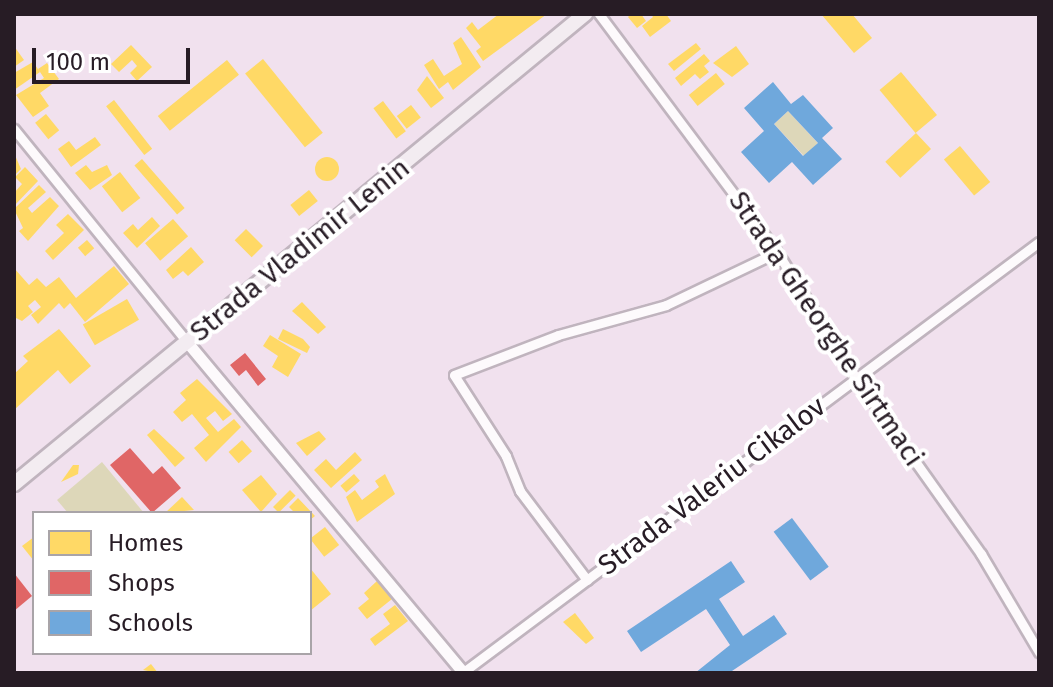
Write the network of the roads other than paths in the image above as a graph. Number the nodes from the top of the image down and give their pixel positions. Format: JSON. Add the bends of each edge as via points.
{"nodes":[{"id":1,"x":585,"y":14,"type":"edge"},
{"id":2,"x":599,"y":14,"type":"edge"},
{"id":3,"x":14,"y":129,"type":"edge"},
{"id":4,"x":1039,"y":242,"type":"edge"},
{"id":5,"x":777,"y":252,"type":"junction"},
{"id":6,"x":187,"y":342,"type":"junction"},
{"id":7,"x":856,"y":378,"type":"junction"},
{"id":8,"x":14,"y":484,"type":"edge"},
{"id":9,"x":587,"y":580,"type":"junction"},
{"id":10,"x":1039,"y":652,"type":"edge"},
{"id":11,"x":463,"y":673,"type":"edge"}],
"edges":[{"from":1,"to":6,"type":"main road","name":"Strada Vladimir Lenin"},
{"from":2,"to":5,"type":"street","name":"Strada Gheorghe Sîrtmaci"},
{"from":3,"to":6,"type":"street"},
{"from":4,"to":7,"type":"street","name":"Strada Valeriu Cikalov"},
{"from":5,"to":7,"type":"street","name":"Strada Gheorghe Sîrtmaci"},
{"from":5,"to":9,"type":"street","via":[[666,305],[558,335],[454,375],[506,456],[520,491]]},
{"from":6,"to":8,"type":"main road","name":"Strada Vladimir Lenin"},
{"from":6,"to":11,"type":"street"},
{"from":7,"to":9,"type":"street","name":"Strada Valeriu Cikalov"},
{"from":7,"to":10,"type":"street","name":"Strada Gheorghe Sîrtmaci","via":[[981,554]]},
{"from":9,"to":11,"type":"street","name":"Strada Valeriu Cikalov"}]}
